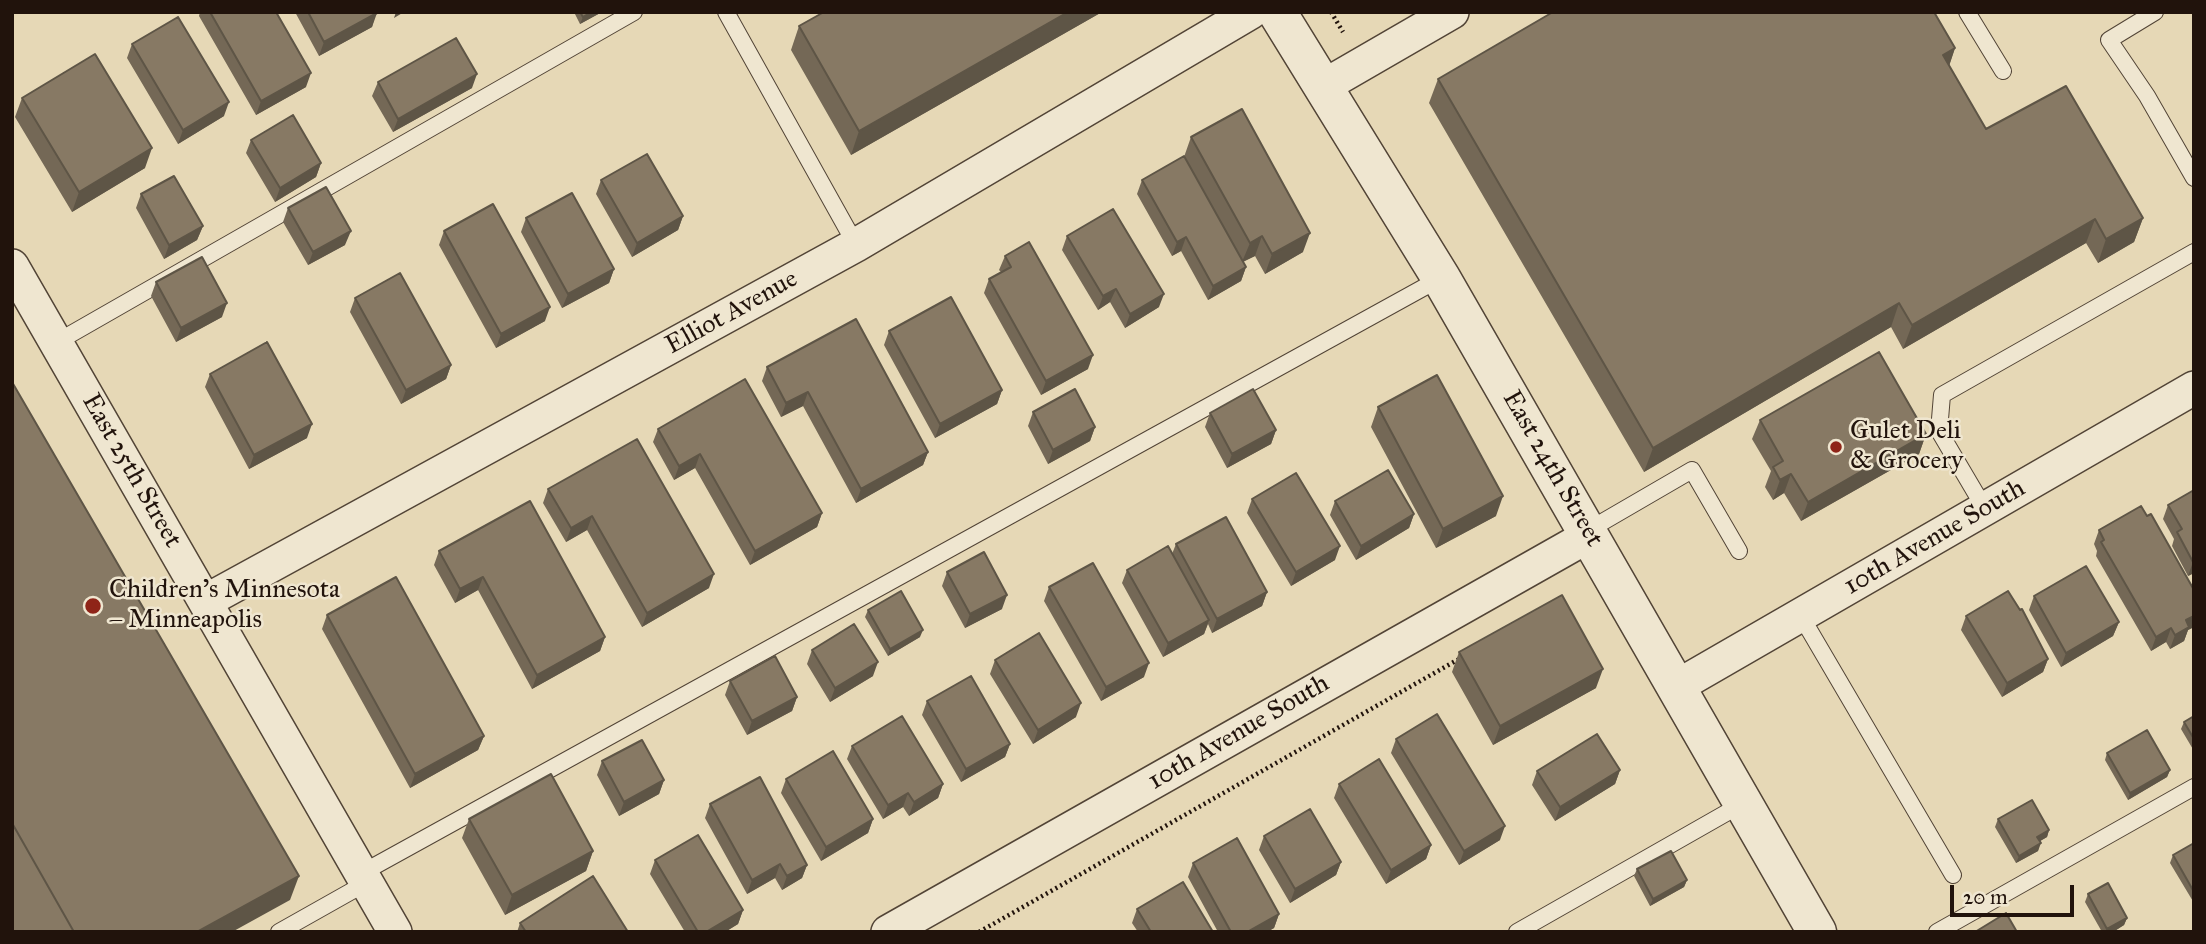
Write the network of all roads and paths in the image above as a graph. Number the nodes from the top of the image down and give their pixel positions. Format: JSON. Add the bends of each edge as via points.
{"nodes":[{"id":1,"x":634,"y":12,"type":"edge"},
{"id":2,"x":726,"y":12,"type":"edge"},
{"id":3,"x":1251,"y":12,"type":"edge"},
{"id":4,"x":1277,"y":12,"type":"edge"},
{"id":5,"x":1452,"y":12,"type":"edge"},
{"id":6,"x":1967,"y":12,"type":"edge"},
{"id":7,"x":2155,"y":12,"type":"edge"},
{"id":8,"x":2003,"y":71,"type":"dead end"},
{"id":9,"x":1324,"y":86,"type":"junction"},
{"id":10,"x":2194,"y":178,"type":"edge"},
{"id":11,"x":856,"y":245,"type":"junction"},
{"id":12,"x":2194,"y":252,"type":"edge"},
{"id":13,"x":12,"y":266,"type":"edge"},
{"id":14,"x":1441,"y":278,"type":"junction"},
{"id":15,"x":57,"y":341,"type":"junction"},
{"id":16,"x":2194,"y":388,"type":"edge"},
{"id":17,"x":1985,"y":509,"type":"junction"},
{"id":18,"x":1588,"y":533,"type":"junction"},
{"id":19,"x":1739,"y":551,"type":"dead end"},
{"id":20,"x":206,"y":601,"type":"junction"},
{"id":21,"x":1801,"y":616,"type":"junction"},
{"id":22,"x":1472,"y":652,"type":"edge"},
{"id":23,"x":1676,"y":687,"type":"junction"},
{"id":24,"x":2194,"y":787,"type":"edge"},
{"id":25,"x":1742,"y":804,"type":"junction"},
{"id":26,"x":1953,"y":876,"type":"dead end"},
{"id":27,"x":363,"y":878,"type":"junction"},
{"id":28,"x":279,"y":932,"type":"edge"},
{"id":29,"x":395,"y":932,"type":"edge"},
{"id":30,"x":888,"y":932,"type":"edge"},
{"id":31,"x":979,"y":932,"type":"edge"},
{"id":32,"x":1517,"y":932,"type":"edge"},
{"id":33,"x":1817,"y":932,"type":"edge"},
{"id":34,"x":1937,"y":932,"type":"edge"}],
"edges":[{"from":1,"to":15,"type":"lane"},
{"from":2,"to":11,"type":"lane"},
{"from":3,"to":11,"type":"street","name":"Elliot Avenue"},
{"from":4,"to":9,"type":"street","name":"East 24th Street"},
{"from":5,"to":9,"type":"street"},
{"from":6,"to":8,"type":"lane"},
{"from":7,"to":10,"type":"lane","via":[[2109,40]]},
{"from":9,"to":14,"type":"street","name":"East 24th Street"},
{"from":11,"to":20,"type":"street","name":"Elliot Avenue"},
{"from":12,"to":17,"type":"lane","via":[[1942,395],[1939,431]]},
{"from":13,"to":15,"type":"street","name":"East 25th Street"},
{"from":14,"to":18,"type":"street","name":"East 24th Street"},
{"from":14,"to":27,"type":"lane"},
{"from":15,"to":20,"type":"street","name":"East 25th Street"},
{"from":16,"to":17,"type":"street","name":"10th Avenue South"},
{"from":17,"to":21,"type":"street","name":"10th Avenue South"},
{"from":18,"to":19,"type":"lane","via":[[1692,470]]},
{"from":18,"to":23,"type":"street","name":"East 24th Street"},
{"from":18,"to":30,"type":"street","name":"10th Avenue South"},
{"from":20,"to":27,"type":"street","name":"East 25th Street"},
{"from":21,"to":23,"type":"street","name":"10th Avenue South"},
{"from":21,"to":26,"type":"lane"},
{"from":22,"to":31,"type":"path"},
{"from":23,"to":25,"type":"street","name":"East 24th Street"},
{"from":24,"to":34,"type":"lane"},
{"from":25,"to":32,"type":"lane"},
{"from":25,"to":33,"type":"street","name":"East 24th Street"},
{"from":27,"to":28,"type":"lane"},
{"from":27,"to":29,"type":"street","name":"East 25th Street"}]}
